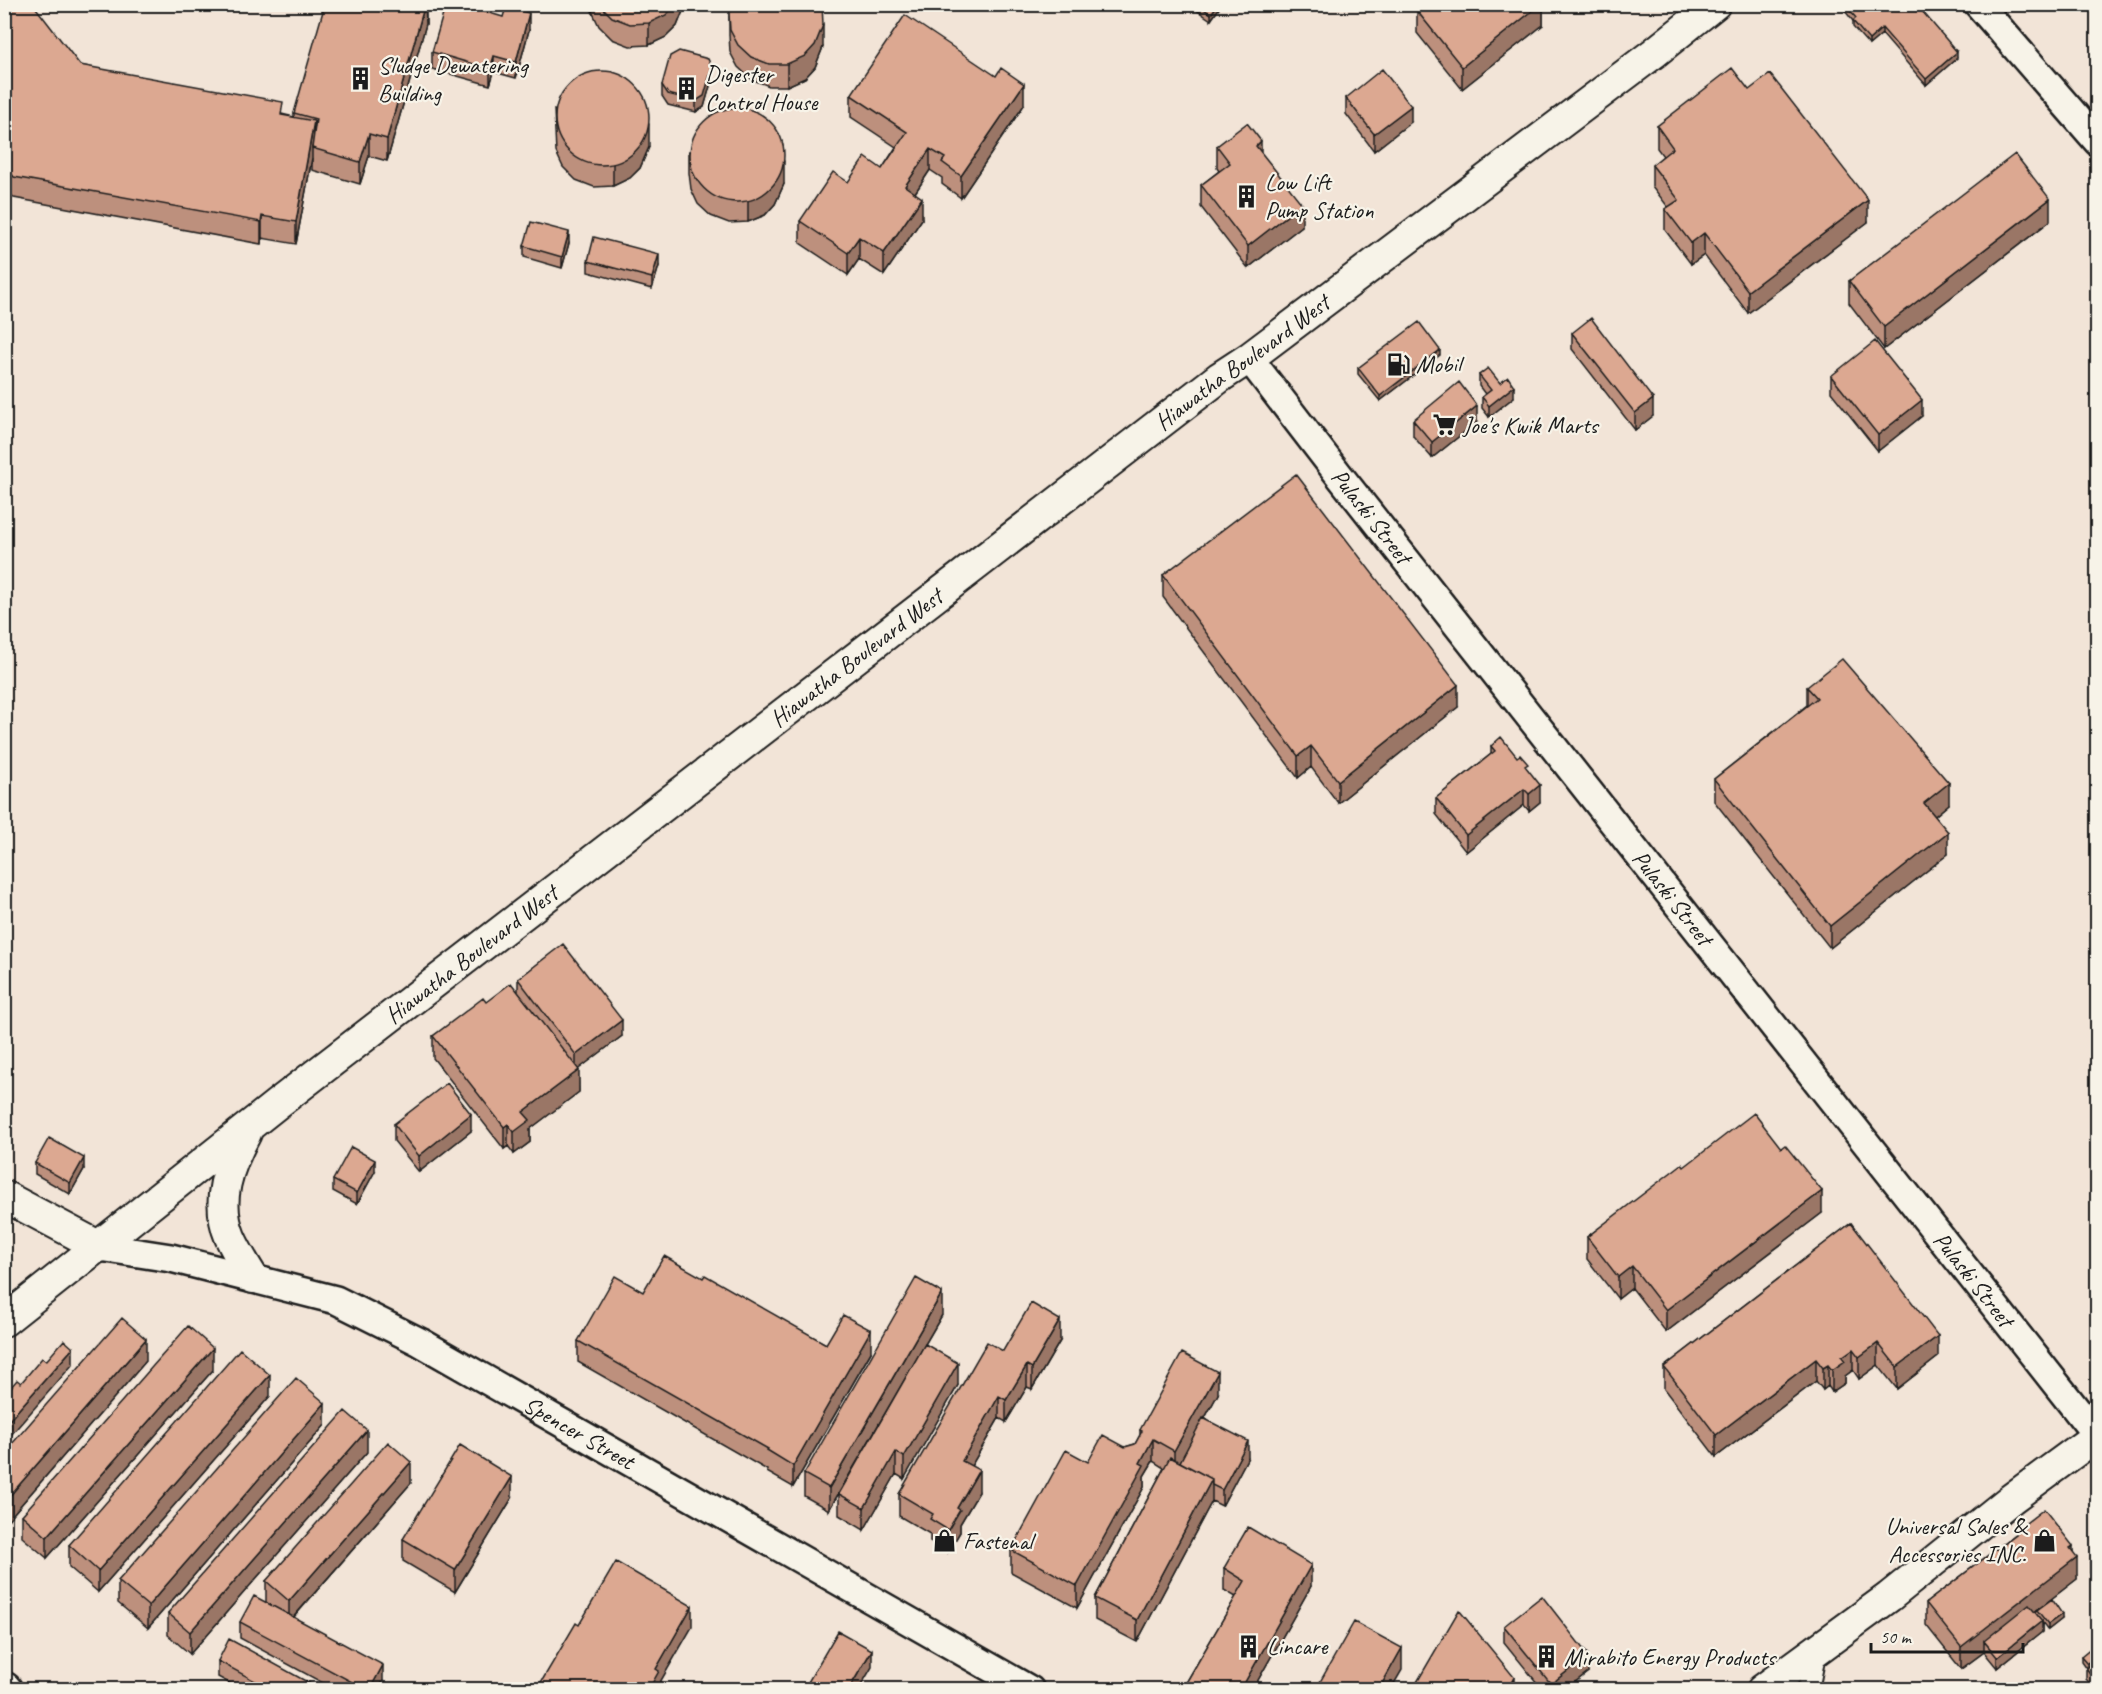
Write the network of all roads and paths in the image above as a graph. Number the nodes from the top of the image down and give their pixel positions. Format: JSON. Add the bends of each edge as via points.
{"nodes":[{"id":1,"x":1714,"y":4,"type":"edge"},
{"id":2,"x":1978,"y":4,"type":"edge"},
{"id":3,"x":2097,"y":142,"type":"edge"},
{"id":4,"x":1249,"y":358,"type":"junction"},
{"id":5,"x":250,"y":1126,"type":"junction"},
{"id":6,"x":4,"y":1196,"type":"edge"},
{"id":7,"x":100,"y":1246,"type":"junction"},
{"id":8,"x":253,"y":1278,"type":"junction"},
{"id":9,"x":4,"y":1321,"type":"edge"},
{"id":10,"x":2097,"y":1436,"type":"edge"},
{"id":11,"x":1816,"y":1650,"type":"junction"},
{"id":12,"x":1030,"y":1689,"type":"edge"},
{"id":13,"x":1762,"y":1689,"type":"edge"},
{"id":14,"x":1808,"y":1689,"type":"edge"}],
"edges":[{"from":1,"to":4,"type":"main road","name":"Hiawatha Boulevard West"},
{"from":2,"to":3,"type":"street"},
{"from":4,"to":5,"type":"main road","name":"Hiawatha Boulevard West","via":[[1210,384]]},
{"from":4,"to":10,"type":"street","name":"Pulaski Street"},
{"from":5,"to":7,"type":"main road","name":"Hiawatha Boulevard West"},
{"from":5,"to":8,"type":"main road","via":[[234,1155],[223,1205],[230,1239]]},
{"from":6,"to":7,"type":"main road"},
{"from":7,"to":8,"type":"street","name":"Spencer Street"},
{"from":7,"to":9,"type":"main road","name":"Hiawatha Boulevard West"},
{"from":8,"to":12,"type":"street","name":"Spencer Street","via":[[336,1300],[410,1337]]},
{"from":10,"to":11,"type":"main road"},
{"from":11,"to":13,"type":"main road"},
{"from":11,"to":14,"type":"street"}]}
